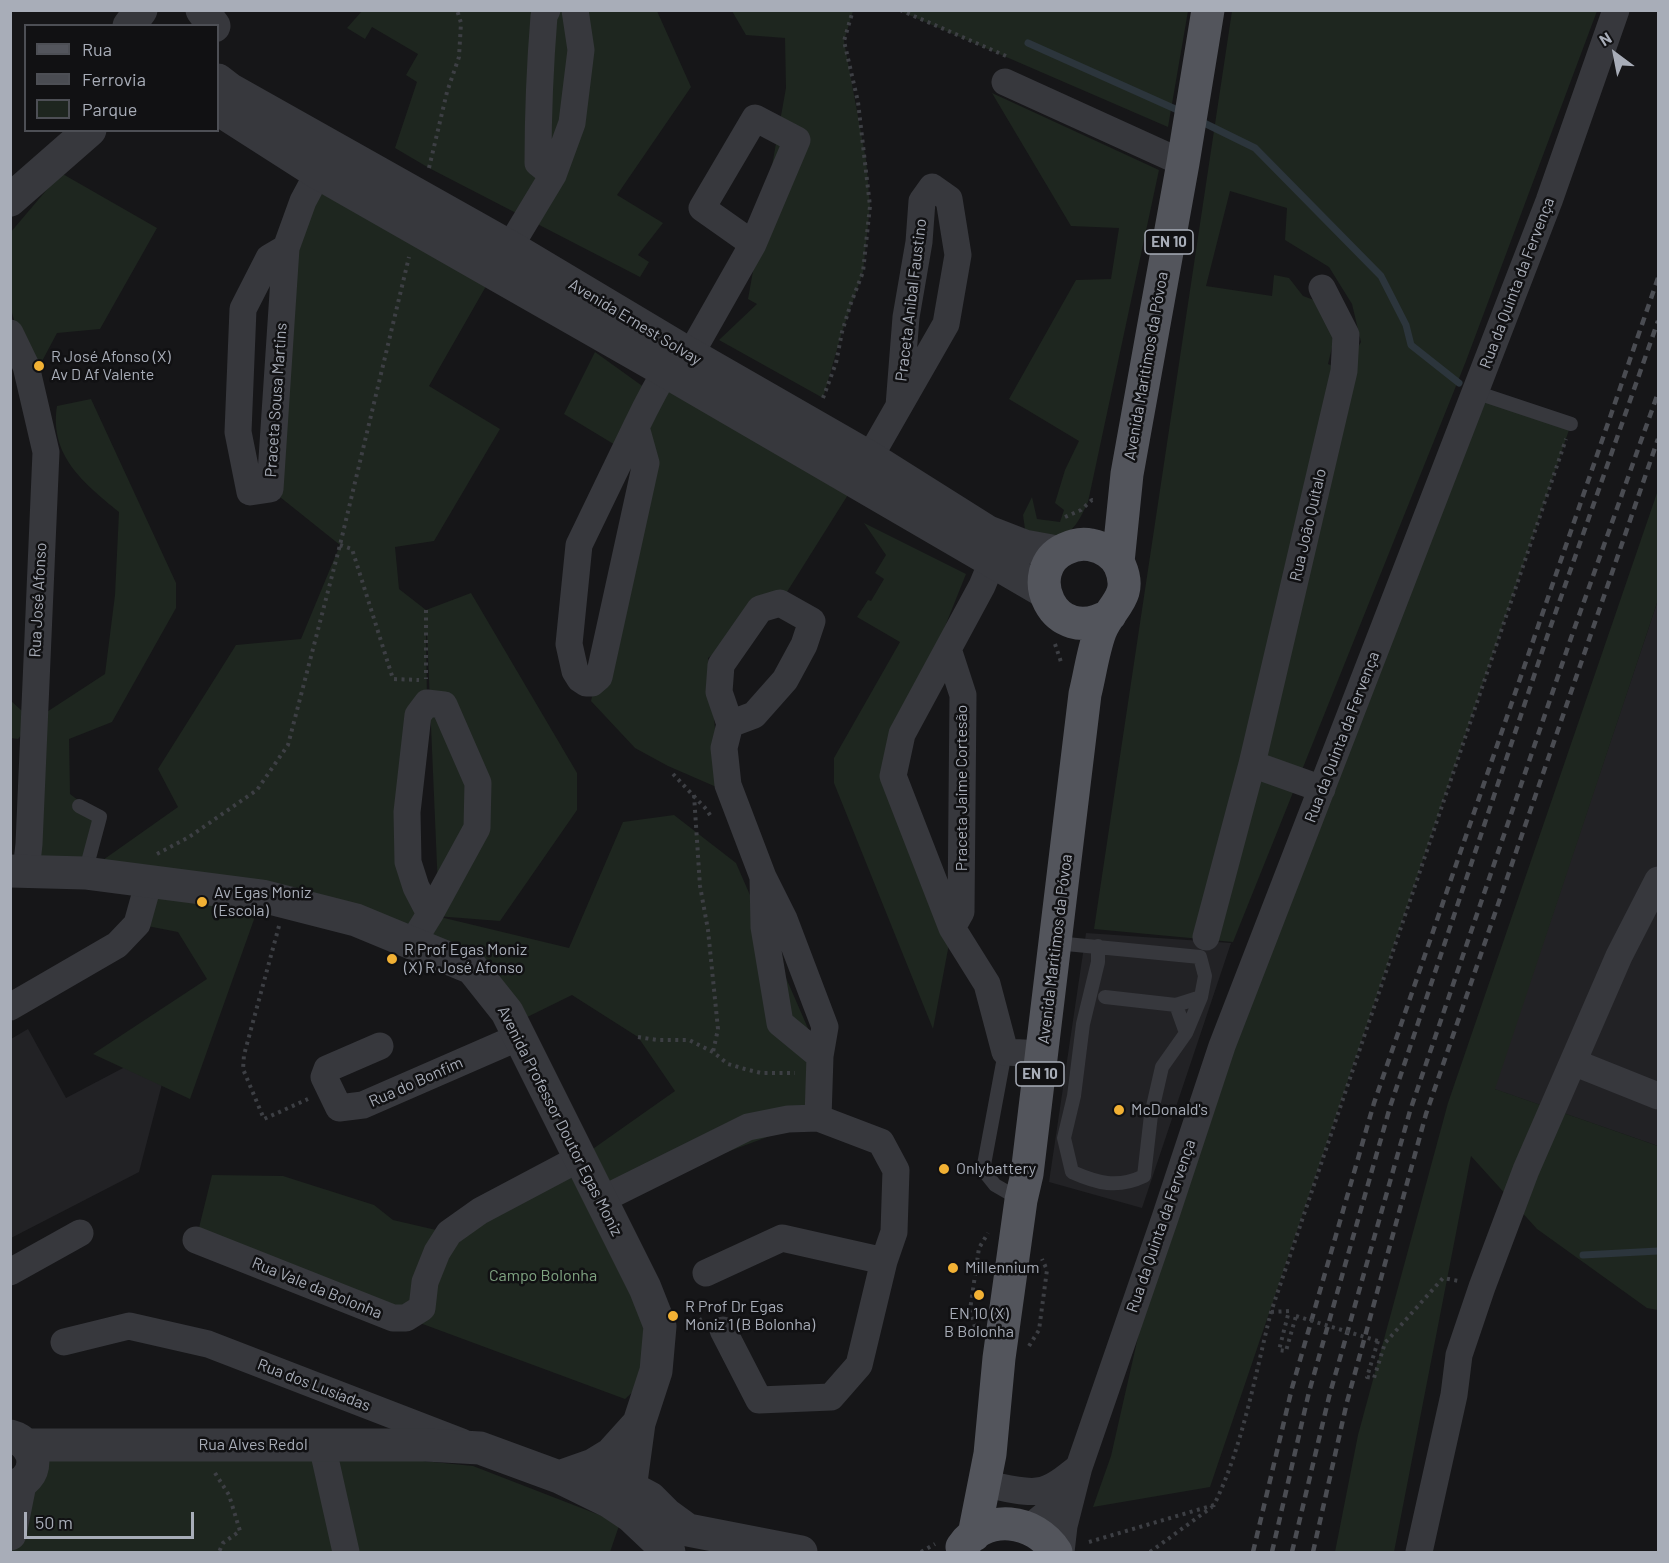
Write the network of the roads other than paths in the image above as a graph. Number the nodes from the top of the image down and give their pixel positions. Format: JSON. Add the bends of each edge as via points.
{"nodes":[{"id":1,"x":141,"y":10,"type":"edge"},
{"id":2,"x":202,"y":10,"type":"edge"},
{"id":3,"x":221,"y":10,"type":"edge"},
{"id":4,"x":547,"y":10,"type":"edge"},
{"id":5,"x":575,"y":10,"type":"edge"},
{"id":6,"x":1208,"y":10,"type":"edge"},
{"id":7,"x":1616,"y":10,"type":"edge"},
{"id":8,"x":130,"y":24,"type":"edge"},
{"id":9,"x":213,"y":24,"type":"edge"},
{"id":10,"x":214,"y":24,"type":"edge"},
{"id":11,"x":219,"y":81,"type":"edge"},
{"id":12,"x":1005,"y":82,"type":"dead end"},
{"id":13,"x":219,"y":111,"type":"edge"},
{"id":14,"x":87,"y":132,"type":"edge"},
{"id":15,"x":74,"y":141,"type":"edge"},
{"id":16,"x":1183,"y":163,"type":"junction"},
{"id":17,"x":318,"y":173,"type":"junction"},
{"id":18,"x":553,"y":175,"type":"junction"},
{"id":19,"x":10,"y":200,"type":"edge"},
{"id":20,"x":753,"y":244,"type":"dead end"},
{"id":21,"x":510,"y":247,"type":"junction"},
{"id":22,"x":285,"y":248,"type":"junction"},
{"id":23,"x":493,"y":274,"type":"junction"},
{"id":24,"x":1322,"y":288,"type":"dead end"},
{"id":25,"x":10,"y":333,"type":"edge"},
{"id":26,"x":678,"y":358,"type":"junction"},
{"id":27,"x":1475,"y":392,"type":"junction"},
{"id":28,"x":899,"y":406,"type":"junction"},
{"id":29,"x":1571,"y":424,"type":"road end"},
{"id":30,"x":636,"y":427,"type":"junction"},
{"id":31,"x":863,"y":469,"type":"junction"},
{"id":32,"x":1127,"y":474,"type":"junction"},
{"id":33,"x":1071,"y":548,"type":"junction"},
{"id":34,"x":992,"y":562,"type":"junction"},
{"id":35,"x":1118,"y":562,"type":"junction"},
{"id":36,"x":1045,"y":592,"type":"junction"},
{"id":37,"x":1110,"y":615,"type":"junction"},
{"id":38,"x":1066,"y":620,"type":"junction"},
{"id":39,"x":948,"y":649,"type":"junction"},
{"id":40,"x":1085,"y":694,"type":"junction"},
{"id":41,"x":730,"y":724,"type":"dead end"},
{"id":42,"x":1252,"y":764,"type":"junction"},
{"id":43,"x":1322,"y":789,"type":"junction"},
{"id":44,"x":79,"y":806,"type":"dead end"},
{"id":45,"x":150,"y":869,"type":"junction"},
{"id":46,"x":18,"y":871,"type":"edge"},
{"id":47,"x":85,"y":873,"type":"junction"},
{"id":48,"x":763,"y":877,"type":"junction"},
{"id":49,"x":1659,"y":880,"type":"edge"},
{"id":50,"x":430,"y":914,"type":"junction"},
{"id":51,"x":952,"y":928,"type":"junction"},
{"id":52,"x":1206,"y":937,"type":"dead end"},
{"id":53,"x":412,"y":943,"type":"junction"},
{"id":54,"x":1056,"y":943,"type":"junction"},
{"id":55,"x":1098,"y":946,"type":"junction"},
{"id":56,"x":1105,"y":997,"type":"dead end"},
{"id":57,"x":1201,"y":997,"type":"junction"},
{"id":58,"x":1176,"y":1005,"type":"junction"},
{"id":59,"x":10,"y":1007,"type":"edge"},
{"id":60,"x":1186,"y":1033,"type":"junction"},
{"id":61,"x":519,"y":1037,"type":"junction"},
{"id":62,"x":380,"y":1046,"type":"dead end"},
{"id":63,"x":1005,"y":1053,"type":"junction"},
{"id":64,"x":1042,"y":1054,"type":"junction"},
{"id":65,"x":820,"y":1056,"type":"junction"},
{"id":66,"x":1573,"y":1062,"type":"junction"},
{"id":67,"x":1659,"y":1096,"type":"edge"},
{"id":68,"x":818,"y":1118,"type":"junction"},
{"id":69,"x":580,"y":1158,"type":"junction"},
{"id":70,"x":602,"y":1200,"type":"junction"},
{"id":71,"x":1021,"y":1200,"type":"junction"},
{"id":72,"x":80,"y":1233,"type":"dead end"},
{"id":73,"x":196,"y":1240,"type":"dead end"},
{"id":74,"x":884,"y":1261,"type":"junction"},
{"id":75,"x":10,"y":1272,"type":"edge"},
{"id":76,"x":706,"y":1273,"type":"dead end"},
{"id":77,"x":723,"y":1330,"type":"road end"},
{"id":78,"x":64,"y":1342,"type":"dead end"},
{"id":79,"x":19,"y":1440,"type":"edge"},
{"id":80,"x":322,"y":1445,"type":"junction"},
{"id":81,"x":480,"y":1449,"type":"junction"},
{"id":82,"x":990,"y":1454,"type":"junction"},
{"id":83,"x":1079,"y":1467,"type":"junction"},
{"id":84,"x":558,"y":1477,"type":"junction"},
{"id":85,"x":15,"y":1486,"type":"edge"},
{"id":86,"x":622,"y":1486,"type":"junction"},
{"id":87,"x":1000,"y":1487,"type":"junction"},
{"id":88,"x":1022,"y":1526,"type":"junction"},
{"id":89,"x":10,"y":1534,"type":"edge"},
{"id":90,"x":699,"y":1543,"type":"edge"},
{"id":91,"x":966,"y":1544,"type":"edge"},
{"id":92,"x":346,"y":1552,"type":"edge"},
{"id":93,"x":669,"y":1552,"type":"edge"},
{"id":94,"x":801,"y":1552,"type":"edge"},
{"id":95,"x":1056,"y":1552,"type":"edge"},
{"id":96,"x":1060,"y":1552,"type":"edge"},
{"id":97,"x":1419,"y":1552,"type":"edge"}],
"edges":[{"from":1,"to":8,"type":"street"},
{"from":2,"to":9,"type":"street"},
{"from":3,"to":10,"type":"street"},
{"from":4,"to":18,"type":"street","via":[[541,54],[538,163]]},
{"from":5,"to":18,"type":"street","via":[[581,50],[572,123]]},
{"from":6,"to":16,"type":"main road","name":"Avenida Marítimos da Póvoa","number":"EN 10"},
{"from":7,"to":27,"type":"street","name":"Rua da Quinta da Fervença","via":[[1549,201]]},
{"from":11,"to":21,"type":"street","name":"Avenida Ernest Solvay"},
{"from":12,"to":16,"type":"street"},
{"from":13,"to":17,"type":"street","name":"Avenida Ernest Solvay"},
{"from":14,"to":15,"type":"street"},
{"from":15,"to":19,"type":"street"},
{"from":16,"to":32,"type":"main road","name":"Avenida Marítimos da Póvoa","number":"EN 10"},
{"from":17,"to":22,"type":"street","name":"Praceta Sousa Martins"},
{"from":17,"to":23,"type":"street","name":"Avenida Ernest Solvay"},
{"from":18,"to":21,"type":"street"},
{"from":20,"to":26,"type":"street"},
{"from":21,"to":23,"type":"street"},
{"from":21,"to":26,"type":"street","name":"Avenida Ernest Solvay"},
{"from":22,"to":22,"type":"street","name":"Praceta Sousa Martins","via":[[270,258],[243,309],[238,432],[250,492],[270,489]]},
{"from":23,"to":26,"type":"street","name":"Avenida Ernest Solvay"},
{"from":24,"to":42,"type":"street","name":"Rua João Quítalo","via":[[1346,335],[1344,372]]},
{"from":25,"to":46,"type":"street","name":"Rua José Afonso","via":[[31,382],[45,452],[28,844]]},
{"from":26,"to":30,"type":"street","via":[[651,393]]},
{"from":26,"to":31,"type":"street","name":"Avenida Ernest Solvay"},
{"from":27,"to":29,"type":"lane"},
{"from":27,"to":43,"type":"street","name":"Rua da Quinta da Fervença"},
{"from":28,"to":28,"type":"street","name":"Praceta Anibal Faustino","via":[[946,324],[958,255],[949,199],[932,187],[922,201]]},
{"from":28,"to":31,"type":"street","name":"Praceta Anibal Faustino"},
{"from":30,"to":30,"type":"street","via":[[579,545],[569,644],[575,671],[586,683],[599,677],[641,484],[645,463]]},
{"from":31,"to":33,"type":"street","name":"Avenida Ernest Solvay","via":[[1024,546]]},
{"from":31,"to":34,"type":"street","name":"Avenida Ernest Solvay"},
{"from":32,"to":33,"type":"main road","name":"Avenida Marítimos da Póvoa"},
{"from":32,"to":35,"type":"main road","name":"Avenida Marítimos da Póvoa","number":"EN 10"},
{"from":33,"to":35,"type":"main road","via":[[1104,549]]},
{"from":33,"to":36,"type":"main road","name":"Avenida Marítimos da Póvoa","via":[[1046,571]]},
{"from":34,"to":36,"type":"street","name":"Avenida Ernest Solvay"},
{"from":34,"to":39,"type":"street","name":"Praceta Jaime Cortesão"},
{"from":35,"to":37,"type":"main road","name":"Avenida Marítimos da Póvoa","via":[[1123,592]]},
{"from":36,"to":38,"type":"main road","name":"Avenida Marítimos da Póvoa","via":[[1055,612]]},
{"from":37,"to":38,"type":"main road","via":[[1085,624]]},
{"from":37,"to":40,"type":"main road","name":"Avenida Marítimos da Póvoa","number":"EN 10","via":[[1100,631]]},
{"from":38,"to":40,"type":"main road","name":"Avenida Marítimos da Póvoa"},
{"from":39,"to":51,"type":"street","name":"Praceta Jaime Cortesão","via":[[963,695],[960,912]]},
{"from":39,"to":51,"type":"street","name":"Praceta Jaime Cortesão","via":[[902,734],[893,776]]},
{"from":40,"to":54,"type":"main road","name":"Avenida Marítimos da Póvoa","number":"EN 10"},
{"from":41,"to":48,"type":"street","via":[[724,748],[728,785]]},
{"from":42,"to":43,"type":"street"},
{"from":42,"to":52,"type":"street","name":"Rua João Quítalo"},
{"from":43,"to":83,"type":"street","name":"Rua da Quinta da Fervença","via":[[1222,1046]]},
{"from":44,"to":47,"type":"lane","via":[[100,817]]},
{"from":45,"to":47,"type":"street","name":"Avenida Professor Doutor Egas Moniz"},
{"from":45,"to":53,"type":"street","name":"Avenida Professor Doutor Egas Moniz","via":[[356,920]]},
{"from":45,"to":59,"type":"street","via":[[137,924],[117,945]]},
{"from":46,"to":47,"type":"street","name":"Avenida Professor Doutor Egas Moniz"},
{"from":48,"to":65,"type":"street","via":[[825,1027]]},
{"from":48,"to":65,"type":"street","via":[[764,927],[780,1023]]},
{"from":49,"to":66,"type":"street"},
{"from":50,"to":50,"type":"street","via":[[477,828],[478,783],[444,705],[427,703],[418,715],[406,812],[408,862]]},
{"from":50,"to":53,"type":"street"},
{"from":51,"to":63,"type":"street","name":"Praceta Jaime Cortesão","via":[[987,984]]},
{"from":53,"to":61,"type":"street","name":"Avenida Professor Doutor Egas Moniz","via":[[472,968],[507,1012]]},
{"from":54,"to":55,"type":"lane"},
{"from":54,"to":64,"type":"main road","name":"Avenida Marítimos da Póvoa","number":"EN 10"},
{"from":55,"to":57,"type":"lane","via":[[1200,957],[1205,976]]},
{"from":55,"to":60,"type":"lane","via":[[1064,1138],[1071,1172],[1094,1182],[1129,1183],[1144,1176],[1151,1115],[1162,1067]]},
{"from":56,"to":58,"type":"lane"},
{"from":57,"to":58,"type":"lane"},
{"from":57,"to":60,"type":"lane"},
{"from":58,"to":60,"type":"lane"},
{"from":61,"to":62,"type":"street","name":"Rua do Bonfim","via":[[363,1105],[339,1108],[324,1077],[327,1069]]},
{"from":61,"to":69,"type":"street","name":"Avenida Professor Doutor Egas Moniz"},
{"from":63,"to":64,"type":"street"},
{"from":63,"to":71,"type":"lane","via":[[984,1170],[995,1185]]},
{"from":64,"to":71,"type":"main road","name":"Avenida Marítimos da Póvoa","number":"EN 10"},
{"from":65,"to":68,"type":"street"},
{"from":66,"to":67,"type":"street"},
{"from":66,"to":97,"type":"street","via":[[1526,1170],[1459,1356]]},
{"from":68,"to":70,"type":"street","via":[[748,1127]]},
{"from":68,"to":74,"type":"street","via":[[881,1142],[896,1170],[894,1232]]},
{"from":69,"to":70,"type":"street","name":"Avenida Professor Doutor Egas Moniz"},
{"from":69,"to":73,"type":"street","name":"Rua Vale da Bolonha","via":[[480,1211],[449,1233],[425,1282],[422,1308],[406,1318],[393,1318]]},
{"from":70,"to":86,"type":"street","name":"Avenida Professor Doutor Egas Moniz","via":[[660,1326],[656,1371]]},
{"from":71,"to":82,"type":"main road","name":"Avenida Marítimos da Póvoa","number":"EN 10"},
{"from":72,"to":75,"type":"street"},
{"from":74,"to":76,"type":"street","via":[[782,1238]]},
{"from":74,"to":77,"type":"street","via":[[859,1365],[831,1397],[759,1401]]},
{"from":78,"to":81,"type":"street","name":"Rua dos Lusíadas","via":[[129,1326],[208,1344]]},
{"from":79,"to":80,"type":"street","name":"Rua Alves Redol"},
{"from":79,"to":85,"type":"street","via":[[33,1458],[33,1466],[26,1479]]},
{"from":80,"to":81,"type":"street","name":"Rua Alves Redol"},
{"from":80,"to":92,"type":"street"},
{"from":81,"to":84,"type":"street","name":"Rua dos Lusíadas"},
{"from":82,"to":87,"type":"main road","name":"Avenida Marítimos da Póvoa","number":"EN 10"},
{"from":82,"to":91,"type":"main road","name":"Avenida Marítimos da Póvoa","number":"EN 10"},
{"from":83,"to":87,"type":"street","via":[[1058,1485],[1040,1492]]},
{"from":83,"to":88,"type":"street","name":"Rua da Quinta da Fervença","via":[[1046,1514]]},
{"from":83,"to":96,"type":"street","name":"Rua da Quinta da Fervença"},
{"from":84,"to":86,"type":"street","name":"Rua dos Lusíadas"},
{"from":84,"to":86,"type":"street","via":[[593,1466]]},
{"from":85,"to":89,"type":"street"},
{"from":86,"to":90,"type":"street","via":[[688,1530]]},
{"from":86,"to":93,"type":"street","name":"Rua dos Lusíadas","via":[[631,1516]]},
{"from":87,"to":88,"type":"main road","name":"Avenida Marítimos da Póvoa","number":"EN 10"},
{"from":88,"to":91,"type":"main road","number":"EN 10","via":[[1000,1524],[985,1528]]},
{"from":88,"to":95,"type":"main road","number":"EN 10","via":[[1041,1535]]},
{"from":90,"to":94,"type":"street"}]}
